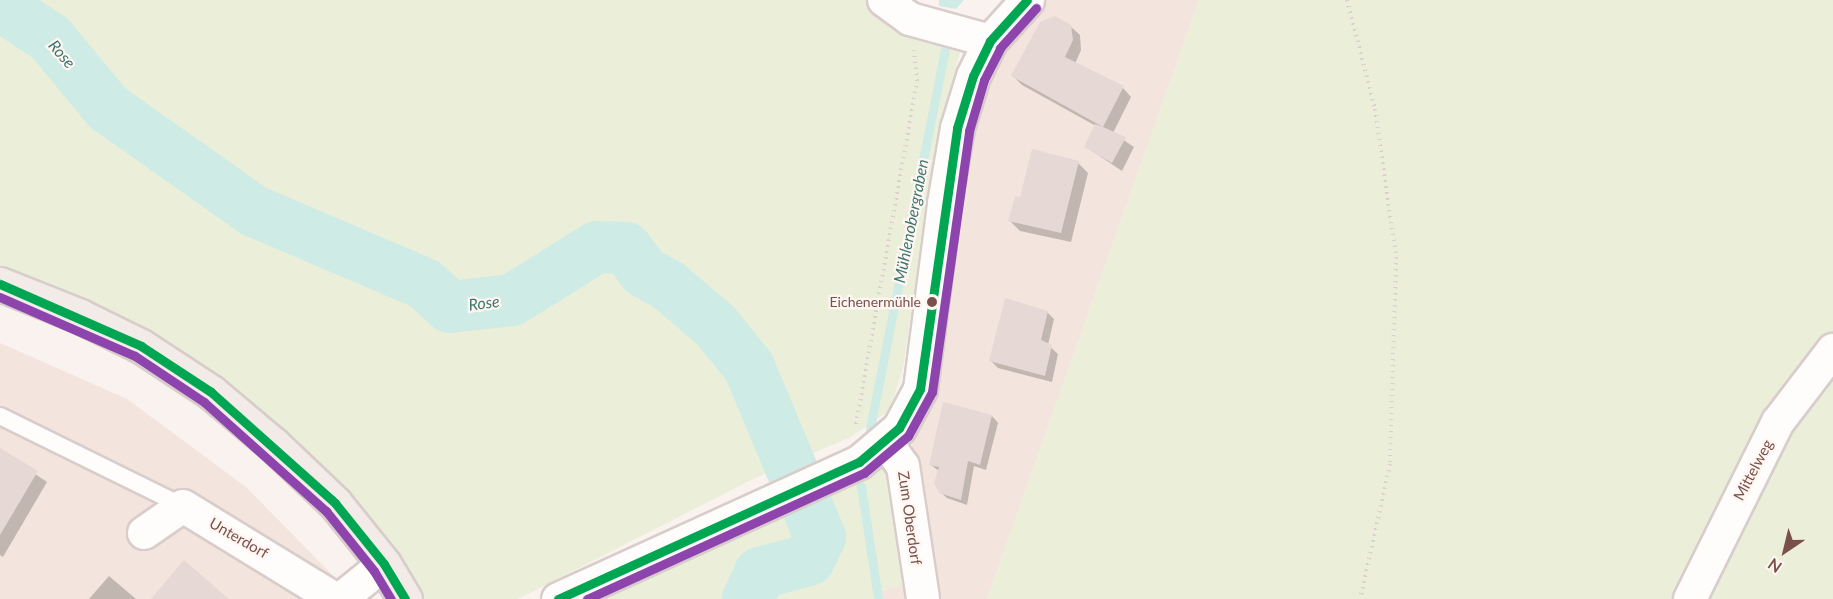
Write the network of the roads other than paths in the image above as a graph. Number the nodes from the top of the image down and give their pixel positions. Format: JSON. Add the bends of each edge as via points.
{"nodes":[{"id":1,"x":884,"y":0,"type":"edge"},
{"id":2,"x":1027,"y":0,"type":"edge"},
{"id":3,"x":990,"y":41,"type":"junction"},
{"id":4,"x":0,"y":284,"type":"edge"},
{"id":5,"x":1833,"y":350,"type":"edge"},
{"id":6,"x":0,"y":416,"type":"edge"},
{"id":7,"x":886,"y":442,"type":"junction"},
{"id":8,"x":183,"y":506,"type":"junction"},
{"id":9,"x":144,"y":533,"type":"dead end"},
{"id":10,"x":384,"y":564,"type":"junction"},
{"id":11,"x":335,"y":599,"type":"edge"},
{"id":12,"x":341,"y":599,"type":"edge"},
{"id":13,"x":405,"y":599,"type":"edge"},
{"id":14,"x":558,"y":599,"type":"edge"},
{"id":15,"x":923,"y":599,"type":"edge"},
{"id":16,"x":1690,"y":599,"type":"edge"}],
"edges":[{"from":1,"to":3,"type":"street","via":[[910,19]]},
{"from":2,"to":3,"type":"main road"},
{"from":3,"to":7,"type":"main road","via":[[973,76],[957,128],[920,389],[909,414]]},
{"from":4,"to":10,"type":"main road","via":[[141,346],[211,392],[335,503]]},
{"from":5,"to":16,"type":"street","name":"Mittelweg","via":[[1778,422]]},
{"from":6,"to":8,"type":"lane"},
{"from":7,"to":14,"type":"main road","via":[[848,466]]},
{"from":7,"to":15,"type":"street","name":"Zum Oberdorf","via":[[903,466]]},
{"from":8,"to":9,"type":"street"},
{"from":8,"to":11,"type":"street","name":"Unterdorf"},
{"from":10,"to":12,"type":"street"},
{"from":10,"to":13,"type":"main road"}]}
